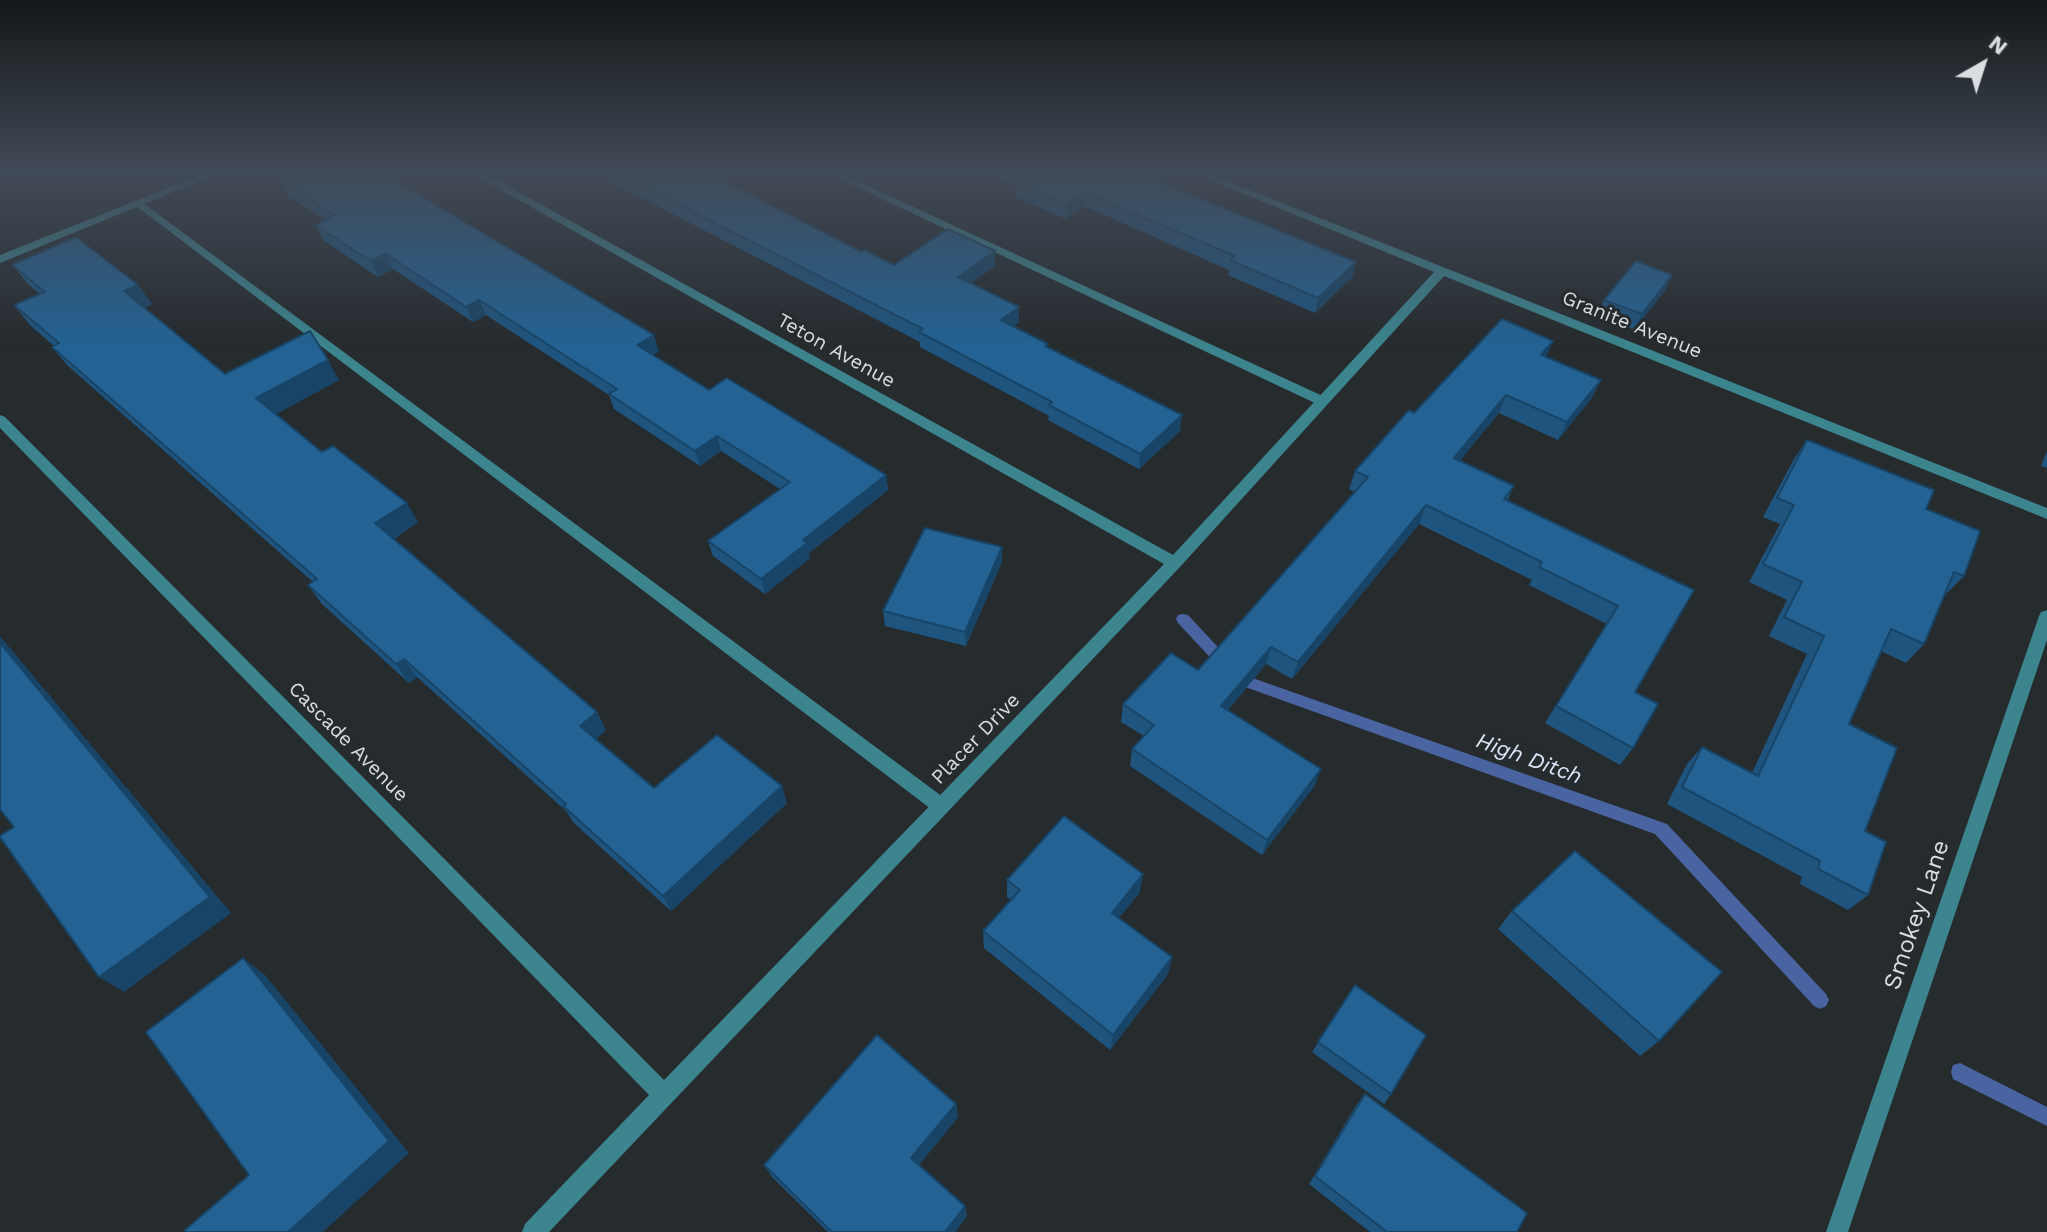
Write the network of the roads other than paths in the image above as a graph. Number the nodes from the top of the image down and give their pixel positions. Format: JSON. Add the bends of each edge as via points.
{"nodes":[{"id":1,"x":68,"y":231,"type":"edge"},
{"id":2,"x":177,"y":231,"type":"edge"},
{"id":3,"x":581,"y":231,"type":"edge"},
{"id":4,"x":958,"y":231,"type":"edge"},
{"id":5,"x":1346,"y":231,"type":"edge"},
{"id":6,"x":0,"y":259,"type":"edge"},
{"id":7,"x":1443,"y":270,"type":"junction"},
{"id":8,"x":1322,"y":401,"type":"junction"},
{"id":9,"x":0,"y":420,"type":"edge"},
{"id":10,"x":2047,"y":514,"type":"edge"},
{"id":11,"x":1175,"y":563,"type":"junction"},
{"id":12,"x":2047,"y":616,"type":"edge"},
{"id":13,"x":941,"y":806,"type":"junction"},
{"id":14,"x":664,"y":1095,"type":"junction"},
{"id":15,"x":533,"y":1232,"type":"edge"},
{"id":16,"x":1837,"y":1232,"type":"edge"}],
"edges":[{"from":1,"to":6,"type":"street"},
{"from":2,"to":13,"type":"street"},
{"from":3,"to":11,"type":"street","name":"Teton Avenue"},
{"from":4,"to":8,"type":"street"},
{"from":5,"to":7,"type":"street","name":"Granite Avenue"},
{"from":7,"to":8,"type":"street","name":"Placer Drive"},
{"from":7,"to":10,"type":"street","name":"Granite Avenue"},
{"from":8,"to":11,"type":"street","name":"Placer Drive"},
{"from":9,"to":14,"type":"street","name":"Cascade Avenue"},
{"from":11,"to":13,"type":"street","name":"Placer Drive"},
{"from":12,"to":16,"type":"street","name":"Smokey Lane"},
{"from":13,"to":14,"type":"street","name":"Placer Drive"},
{"from":14,"to":15,"type":"street","name":"Placer Drive"}]}
